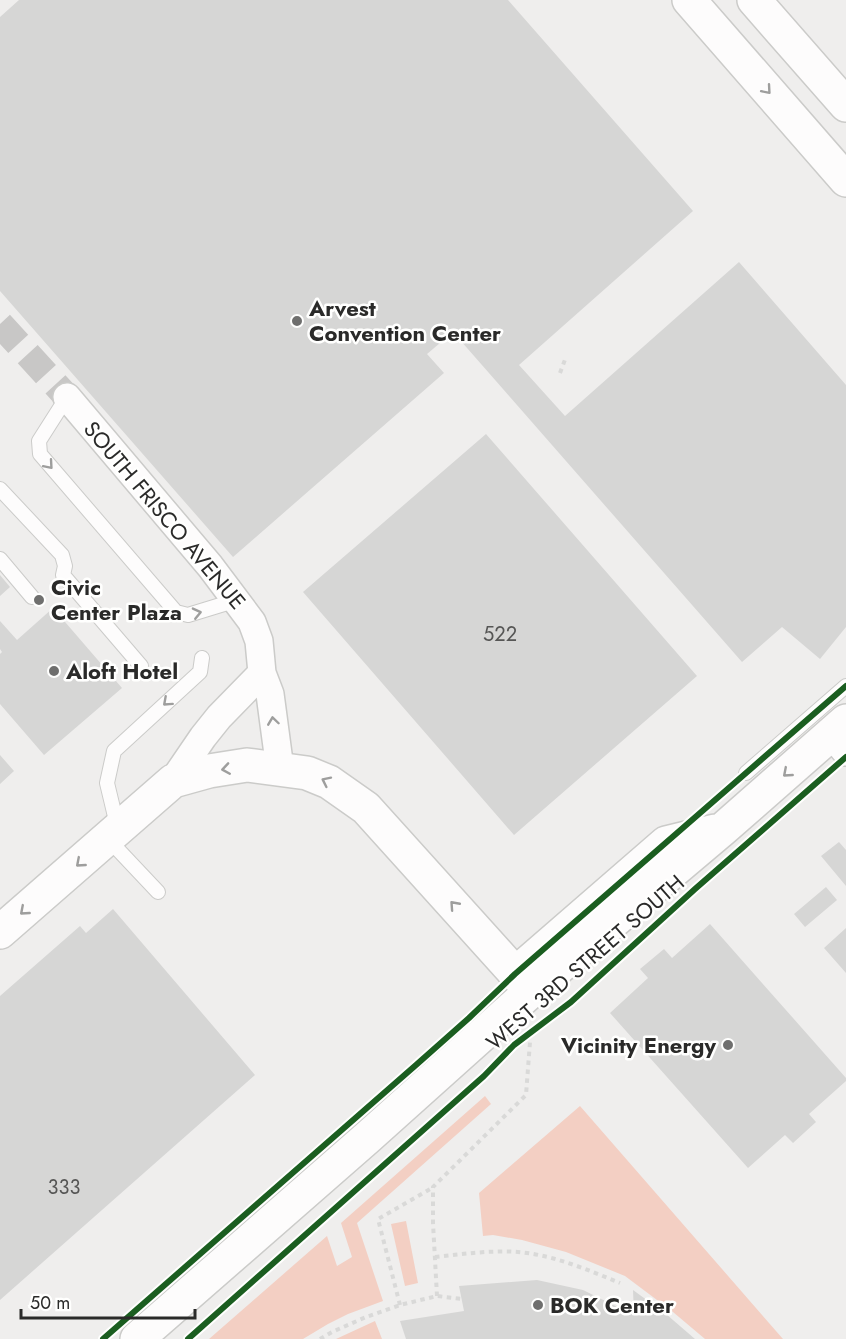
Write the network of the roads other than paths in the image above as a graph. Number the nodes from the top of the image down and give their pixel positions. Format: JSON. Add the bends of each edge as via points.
{"nodes":[{"id":1,"x":689,"y":0,"type":"edge"},
{"id":2,"x":754,"y":0,"type":"edge"},
{"id":3,"x":846,"y":105,"type":"edge"},
{"id":4,"x":846,"y":180,"type":"edge"},
{"id":5,"x":67,"y":397,"type":"joint"},
{"id":6,"x":0,"y":489,"type":"edge"},
{"id":7,"x":0,"y":559,"type":"edge"},
{"id":8,"x":32,"y":597,"type":"dead end"},
{"id":9,"x":237,"y":600,"type":"junction"},
{"id":10,"x":202,"y":658,"type":"dead end"},
{"id":11,"x":141,"y":666,"type":"dead end"},
{"id":12,"x":262,"y":673,"type":"junction"},
{"id":13,"x":846,"y":686,"type":"edge"},
{"id":14,"x":841,"y":736,"type":"edge"},
{"id":15,"x":280,"y":769,"type":"junction"},
{"id":16,"x":746,"y":773,"type":"dead end"},
{"id":17,"x":173,"y":781,"type":"junction"},
{"id":18,"x":113,"y":834,"type":"junction"},
{"id":19,"x":158,"y":892,"type":"dead end"},
{"id":20,"x":0,"y":932,"type":"edge"},
{"id":21,"x":523,"y":982,"type":"junction"},
{"id":22,"x":137,"y":1339,"type":"edge"}],
"edges":[{"from":1,"to":4,"type":"main road","one_way":true},
{"from":2,"to":3,"type":"main road"},
{"from":5,"to":9,"type":"street","name":"SOUTH FRISCO AVENUE"},
{"from":5,"to":9,"type":"lane","one_way":true,"via":[[39,441],[40,454],[176,612],[188,615]]},
{"from":6,"to":11,"type":"lane","via":[[62,555],[63,575]]},
{"from":7,"to":8,"type":"lane"},
{"from":9,"to":12,"type":"street","name":"SOUTH FRISCO AVENUE","via":[[252,621],[259,641]]},
{"from":10,"to":18,"type":"lane","one_way":true,"via":[[200,672],[114,751],[107,783]]},
{"from":15,"to":12,"type":"street","name":"SOUTH FRISCO AVENUE","one_way":true,"via":[[270,694]]},
{"from":12,"to":17,"type":"street","via":[[219,717]]},
{"from":13,"to":16,"type":"lane"},
{"from":14,"to":21,"type":"main road","name":"WEST 3RD STREET SOUTH","one_way":true},
{"from":15,"to":17,"type":"main road","one_way":true,"via":[[247,765]]},
{"from":21,"to":15,"type":"main road","one_way":true,"via":[[366,808],[329,782],[307,773]]},
{"from":17,"to":18,"type":"main road"},
{"from":18,"to":19,"type":"lane"},
{"from":18,"to":20,"type":"main road","one_way":true},
{"from":21,"to":22,"type":"main road","name":"WEST 3RD STREET SOUTH","via":[[367,1138]]}]}
